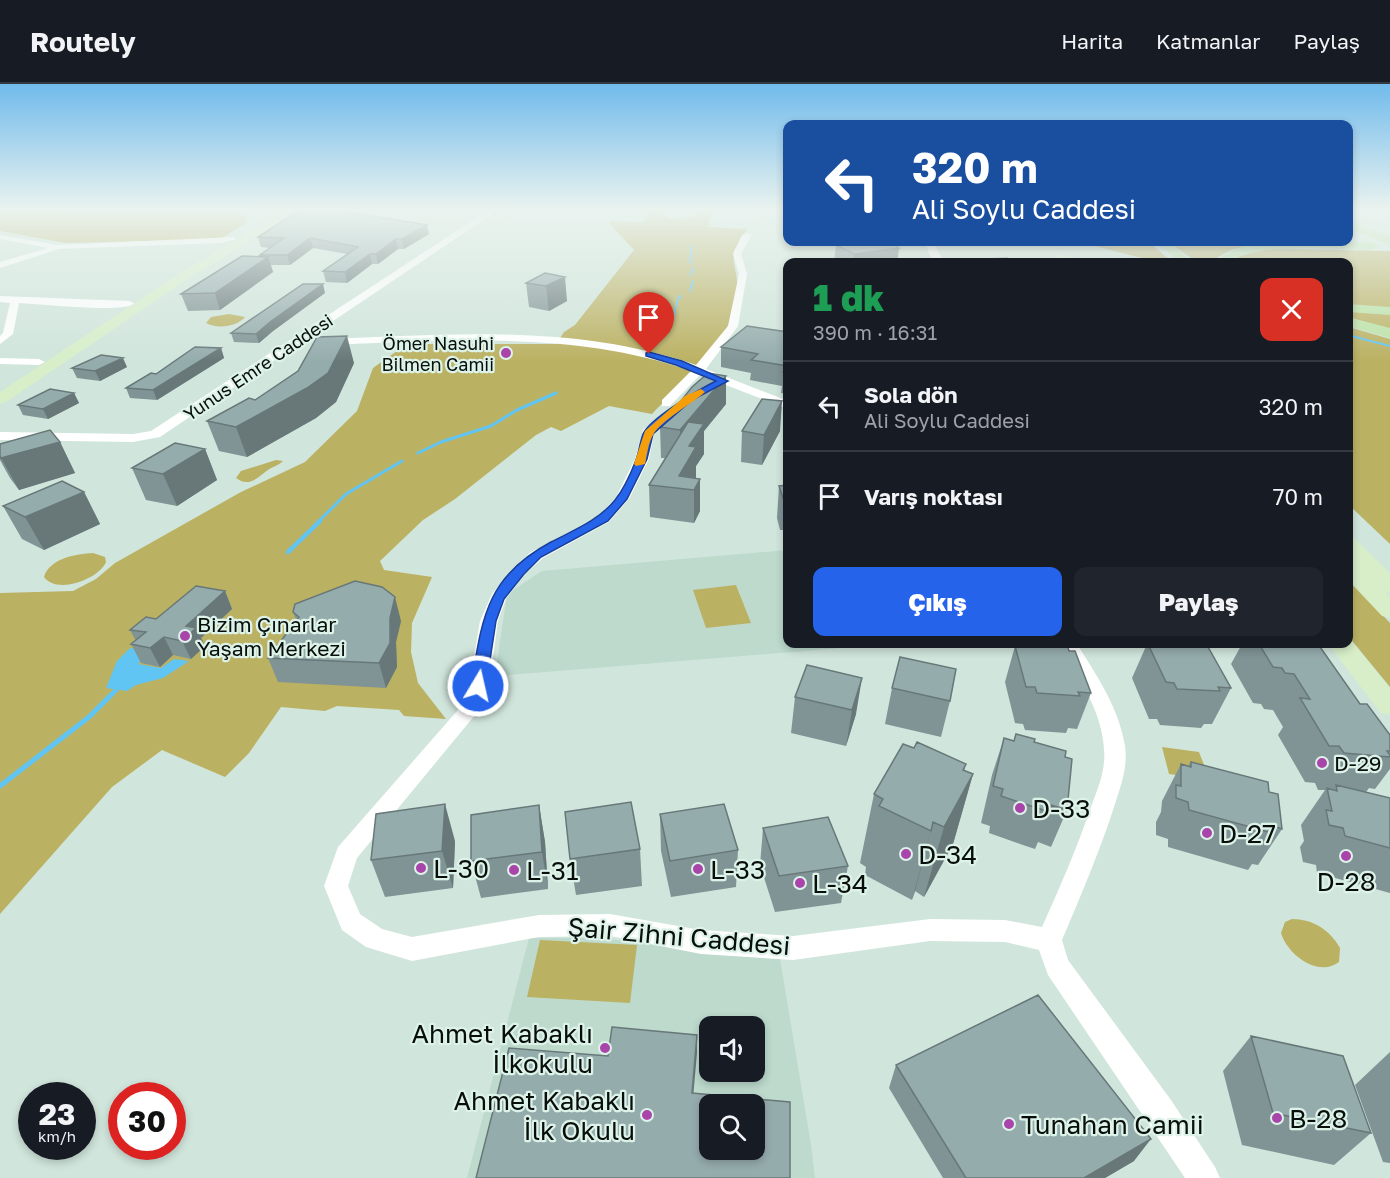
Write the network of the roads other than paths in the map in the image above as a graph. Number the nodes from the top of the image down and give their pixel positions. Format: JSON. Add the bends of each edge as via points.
{"nodes":[{"id":1,"x":16,"y":260,"type":"edge"},
{"id":2,"x":199,"y":260,"type":"edge"},
{"id":3,"x":210,"y":260,"type":"edge"},
{"id":4,"x":419,"y":260,"type":"edge"},
{"id":5,"x":739,"y":260,"type":"edge"},
{"id":6,"x":0,"y":265,"type":"edge"},
{"id":7,"x":0,"y":299,"type":"edge"},
{"id":8,"x":15,"y":300,"type":"junction"},
{"id":9,"x":114,"y":308,"type":"junction"},
{"id":10,"x":1353,"y":308,"type":"edge"},
{"id":11,"x":1390,"y":311,"type":"edge"},
{"id":12,"x":1353,"y":322,"type":"edge"},
{"id":13,"x":1390,"y":333,"type":"edge"},
{"id":14,"x":0,"y":341,"type":"edge"},
{"id":15,"x":294,"y":343,"type":"junction"},
{"id":16,"x":0,"y":361,"type":"edge"},
{"id":17,"x":39,"y":362,"type":"junction"},
{"id":18,"x":712,"y":373,"type":"junction"},
{"id":19,"x":0,"y":385,"type":"edge"},
{"id":20,"x":0,"y":399,"type":"edge"},
{"id":21,"x":783,"y":403,"type":"edge"},
{"id":22,"x":0,"y":436,"type":"edge"},
{"id":23,"x":1353,"y":548,"type":"edge"},
{"id":24,"x":1353,"y":571,"type":"edge"},
{"id":25,"x":1390,"y":586,"type":"edge"},
{"id":26,"x":1390,"y":611,"type":"edge"},
{"id":27,"x":1070,"y":648,"type":"edge"},
{"id":28,"x":1343,"y":648,"type":"edge"},
{"id":29,"x":1390,"y":706,"type":"edge"},
{"id":30,"x":1049,"y":940,"type":"junction"},
{"id":31,"x":1204,"y":1178,"type":"edge"}],
"edges":[{"from":1,"to":6,"type":"street"},
{"from":2,"to":9,"type":"main road","via":[[130,304]]},
{"from":3,"to":20,"type":"main road"},
{"from":4,"to":15,"type":"street","name":"Yunus Emre Caddesi"},
{"from":5,"to":18,"type":"street","via":[[743,274],[733,326]]},
{"from":7,"to":8,"type":"street"},
{"from":8,"to":9,"type":"street"},
{"from":8,"to":14,"type":"street","via":[[8,334]]},
{"from":9,"to":17,"type":"main road"},
{"from":10,"to":11,"type":"highway"},
{"from":12,"to":13,"type":"highway"},
{"from":15,"to":18,"type":"street","via":[[513,338],[579,342],[649,354]]},
{"from":15,"to":22,"type":"street","name":"Yunus Emre Caddesi","via":[[148,436]]},
{"from":16,"to":17,"type":"street"},
{"from":17,"to":19,"type":"main road"},
{"from":18,"to":21,"type":"street"},
{"from":18,"to":30,"type":"street","name":"Şair Zihni Caddesi","via":[[648,433],[642,459],[622,499],[604,519],[537,555],[498,598],[489,621],[478,686],[465,715],[346,854],[336,886],[351,922],[375,939],[412,949],[538,926],[598,925],[701,942],[793,948],[930,930],[1005,931]]},
{"from":23,"to":25,"type":"main road"},
{"from":24,"to":26,"type":"main road"},
{"from":27,"to":30,"type":"street","via":[[1095,689],[1110,725],[1115,769],[1089,849]]},
{"from":28,"to":29,"type":"main road"},
{"from":30,"to":31,"type":"street","via":[[1057,966]]}]}
